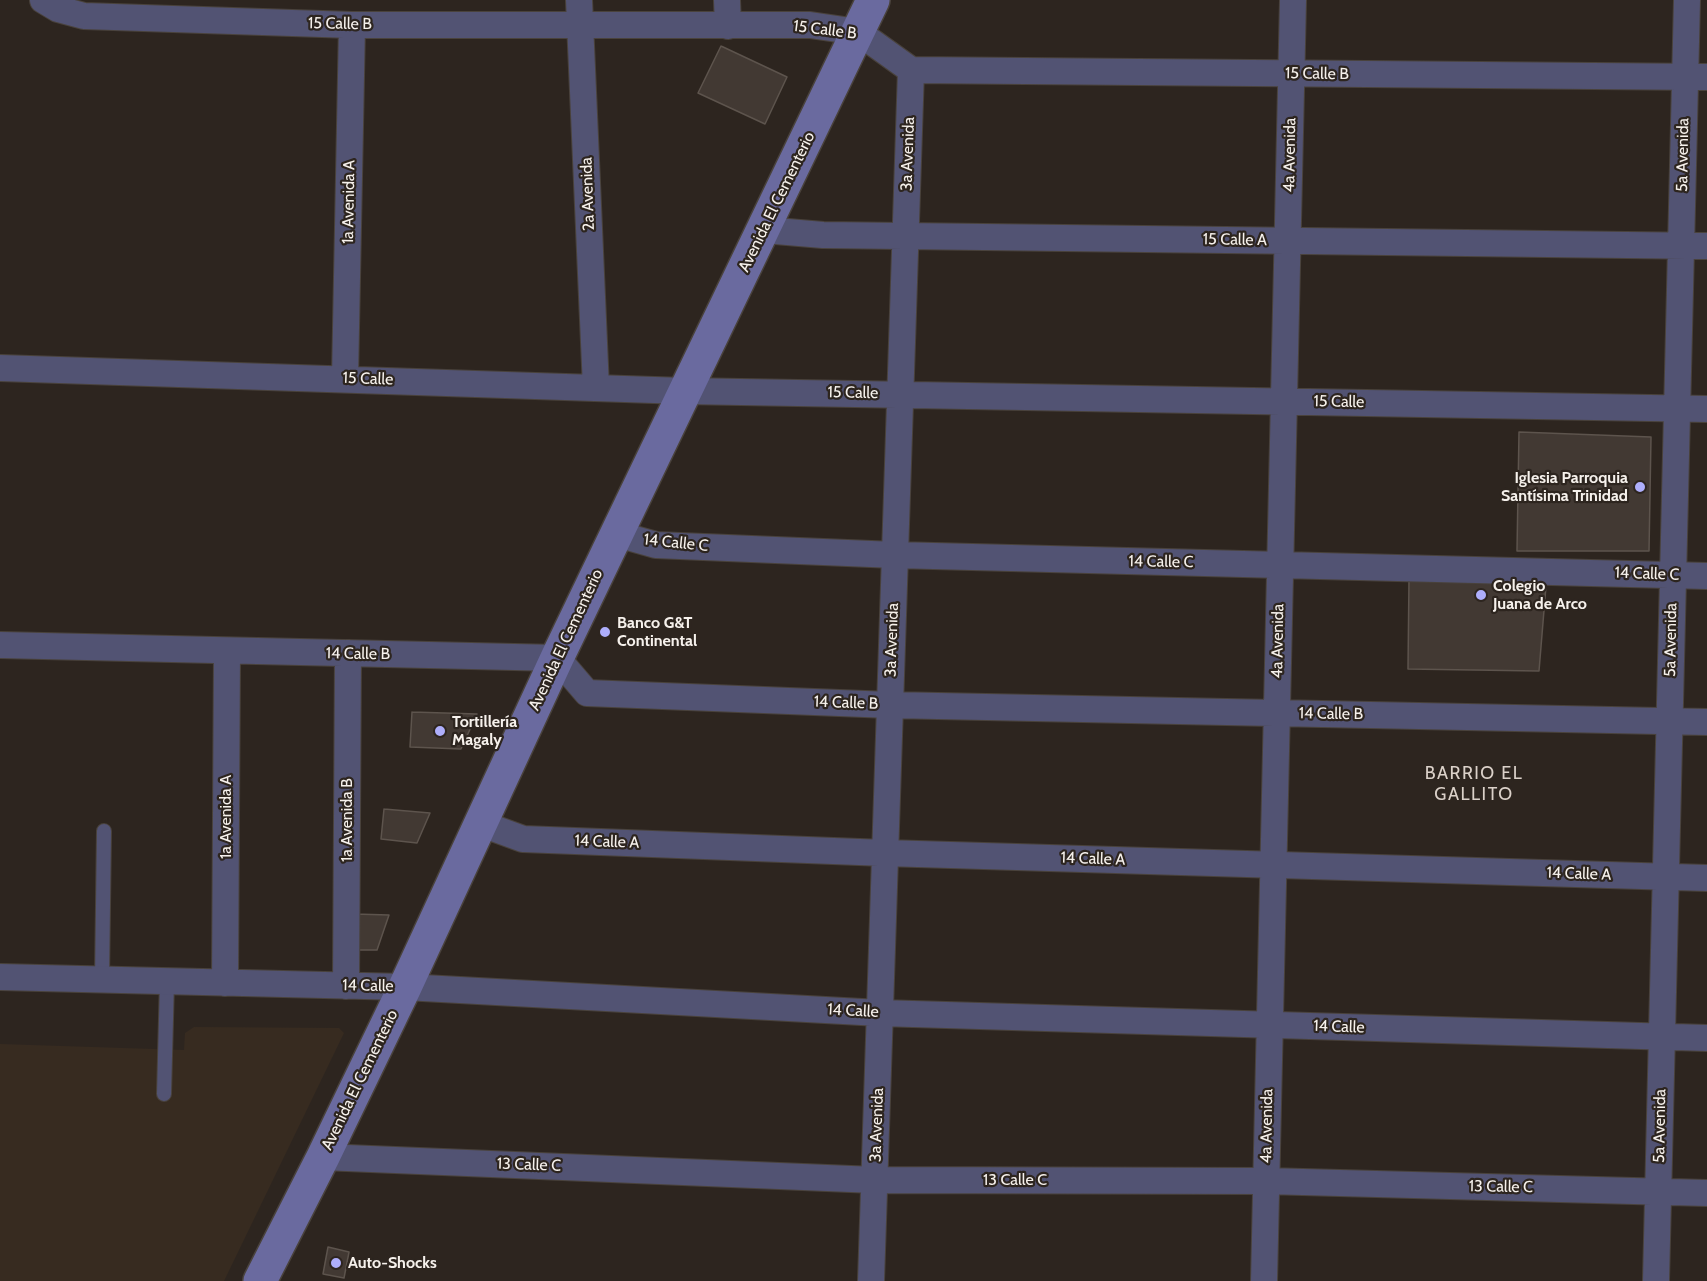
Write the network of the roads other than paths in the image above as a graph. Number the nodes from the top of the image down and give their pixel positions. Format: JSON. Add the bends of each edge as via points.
{"nodes":[{"id":1,"x":579,"y":0,"type":"edge"},
{"id":2,"x":727,"y":0,"type":"edge"},
{"id":3,"x":873,"y":0,"type":"edge"},
{"id":4,"x":1293,"y":0,"type":"edge"},
{"id":5,"x":1687,"y":0,"type":"edge"},
{"id":6,"x":53,"y":3,"type":"edge"},
{"id":7,"x":352,"y":25,"type":"junction"},
{"id":8,"x":580,"y":25,"type":"junction"},
{"id":9,"x":728,"y":26,"type":"junction"},
{"id":10,"x":858,"y":32,"type":"junction"},
{"id":11,"x":911,"y":70,"type":"junction"},
{"id":12,"x":1292,"y":73,"type":"junction"},
{"id":13,"x":1696,"y":77,"type":"edge"},
{"id":14,"x":764,"y":230,"type":"junction"},
{"id":15,"x":905,"y":236,"type":"junction"},
{"id":16,"x":1288,"y":241,"type":"junction"},
{"id":17,"x":1681,"y":246,"type":"junction"},
{"id":18,"x":1707,"y":246,"type":"edge"},
{"id":19,"x":0,"y":368,"type":"edge"},
{"id":20,"x":345,"y":378,"type":"junction"},
{"id":21,"x":596,"y":388,"type":"junction"},
{"id":22,"x":684,"y":391,"type":"junction"},
{"id":23,"x":900,"y":394,"type":"junction"},
{"id":24,"x":1284,"y":401,"type":"junction"},
{"id":25,"x":1677,"y":409,"type":"junction"},
{"id":26,"x":1707,"y":409,"type":"edge"},
{"id":27,"x":617,"y":534,"type":"junction"},
{"id":28,"x":895,"y":555,"type":"junction"},
{"id":29,"x":1280,"y":565,"type":"junction"},
{"id":30,"x":1673,"y":575,"type":"junction"},
{"id":31,"x":1707,"y":576,"type":"edge"},
{"id":32,"x":0,"y":645,"type":"edge"},
{"id":33,"x":227,"y":651,"type":"junction"},
{"id":34,"x":348,"y":653,"type":"junction"},
{"id":35,"x":557,"y":658,"type":"junction"},
{"id":36,"x":890,"y":705,"type":"junction"},
{"id":37,"x":1277,"y":712,"type":"junction"},
{"id":38,"x":1670,"y":722,"type":"junction"},
{"id":39,"x":1707,"y":722,"type":"edge"},
{"id":40,"x":482,"y":824,"type":"junction"},
{"id":41,"x":104,"y":831,"type":"dead end"},
{"id":42,"x":885,"y":853,"type":"junction"},
{"id":43,"x":1273,"y":864,"type":"junction"},
{"id":44,"x":1666,"y":876,"type":"junction"},
{"id":45,"x":1707,"y":878,"type":"edge"},
{"id":46,"x":0,"y":977,"type":"edge"},
{"id":47,"x":102,"y":979,"type":"junction"},
{"id":48,"x":167,"y":981,"type":"junction"},
{"id":49,"x":225,"y":983,"type":"junction"},
{"id":50,"x":346,"y":986,"type":"junction"},
{"id":51,"x":405,"y":987,"type":"junction"},
{"id":52,"x":880,"y":1013,"type":"junction"},
{"id":53,"x":1269,"y":1024,"type":"junction"},
{"id":54,"x":1662,"y":1037,"type":"junction"},
{"id":55,"x":1707,"y":1038,"type":"edge"},
{"id":56,"x":164,"y":1094,"type":"dead end"},
{"id":57,"x":323,"y":1157,"type":"junction"},
{"id":58,"x":875,"y":1180,"type":"junction"},
{"id":59,"x":1266,"y":1181,"type":"junction"},
{"id":60,"x":1658,"y":1191,"type":"junction"},
{"id":61,"x":1707,"y":1193,"type":"edge"},
{"id":62,"x":260,"y":1281,"type":"edge"},
{"id":63,"x":871,"y":1281,"type":"edge"},
{"id":64,"x":1263,"y":1281,"type":"edge"},
{"id":65,"x":1656,"y":1281,"type":"edge"}],
"edges":[{"from":1,"to":8,"type":"street","name":"2a Avenida"},
{"from":2,"to":9,"type":"street"},
{"from":3,"to":10,"type":"main road","name":"Avenida El Cementerio"},
{"from":4,"to":12,"type":"street","name":"4a Avenida"},
{"from":5,"to":13,"type":"street","name":"5a Avenida"},
{"from":6,"to":7,"type":"street","name":"15 Calle B","via":[[84,16]]},
{"from":7,"to":8,"type":"street","name":"15 Calle B"},
{"from":7,"to":20,"type":"street","name":"1a Avenida A"},
{"from":8,"to":9,"type":"street","name":"15 Calle B"},
{"from":8,"to":21,"type":"street","name":"2a Avenida"},
{"from":9,"to":10,"type":"street","name":"15 Calle B","via":[[810,25]]},
{"from":10,"to":11,"type":"street","name":"15 Calle B"},
{"from":10,"to":14,"type":"main road","name":"Avenida El Cementerio"},
{"from":11,"to":12,"type":"street","name":"15 Calle B"},
{"from":11,"to":15,"type":"street","name":"3a Avenida"},
{"from":12,"to":13,"type":"street","name":"15 Calle B"},
{"from":12,"to":16,"type":"street","name":"4a Avenida"},
{"from":13,"to":17,"type":"street","name":"5a Avenida"},
{"from":14,"to":15,"type":"street","name":"15 Calle A"},
{"from":14,"to":22,"type":"main road","name":"Avenida El Cementerio"},
{"from":15,"to":16,"type":"street","name":"15 Calle A"},
{"from":15,"to":23,"type":"street","name":"3a Avenida"},
{"from":16,"to":17,"type":"street","name":"15 Calle A"},
{"from":16,"to":24,"type":"street","name":"4a Avenida"},
{"from":17,"to":18,"type":"street","name":"15 Calle A"},
{"from":17,"to":25,"type":"street","name":"5a Avenida"},
{"from":19,"to":20,"type":"street","name":"15 Calle"},
{"from":20,"to":21,"type":"street","name":"15 Calle"},
{"from":21,"to":22,"type":"street","name":"15 Calle"},
{"from":22,"to":23,"type":"street","name":"15 Calle"},
{"from":22,"to":27,"type":"main road","name":"Avenida El Cementerio"},
{"from":23,"to":24,"type":"street","name":"15 Calle"},
{"from":23,"to":28,"type":"street","name":"3a Avenida"},
{"from":24,"to":25,"type":"street","name":"15 Calle"},
{"from":24,"to":29,"type":"street","name":"4a Avenida"},
{"from":25,"to":26,"type":"street","name":"15 Calle"},
{"from":25,"to":30,"type":"street","name":"5a Avenida"},
{"from":27,"to":28,"type":"street","name":"14 Calle C","via":[[656,545]]},
{"from":27,"to":35,"type":"main road","name":"Avenida El Cementerio"},
{"from":28,"to":29,"type":"street","name":"14 Calle C"},
{"from":28,"to":36,"type":"street","name":"3a Avenida"},
{"from":29,"to":30,"type":"street","name":"14 Calle C"},
{"from":29,"to":37,"type":"street","name":"4a Avenida"},
{"from":30,"to":31,"type":"street","name":"14 Calle C"},
{"from":30,"to":38,"type":"street","name":"5a Avenida"},
{"from":32,"to":33,"type":"street","name":"14 Calle B"},
{"from":33,"to":34,"type":"street","name":"14 Calle B"},
{"from":33,"to":49,"type":"street","name":"1a Avenida A"},
{"from":34,"to":35,"type":"street","name":"14 Calle B"},
{"from":34,"to":50,"type":"street","name":"1a Avenida B"},
{"from":35,"to":36,"type":"street","name":"14 Calle B","via":[[587,693]]},
{"from":35,"to":40,"type":"main road","name":"Avenida El Cementerio"},
{"from":36,"to":37,"type":"street","name":"14 Calle B"},
{"from":36,"to":42,"type":"street","name":"3a Avenida"},
{"from":37,"to":38,"type":"street","name":"14 Calle B"},
{"from":37,"to":43,"type":"street","name":"4a Avenida"},
{"from":38,"to":39,"type":"street","name":"14 Calle B"},
{"from":38,"to":44,"type":"street","name":"5a Avenida"},
{"from":40,"to":42,"type":"street","name":"14 Calle A","via":[[523,839]]},
{"from":40,"to":51,"type":"main road","name":"Avenida El Cementerio"},
{"from":41,"to":47,"type":"lane"},
{"from":42,"to":43,"type":"street","name":"14 Calle A"},
{"from":42,"to":52,"type":"street","name":"3a Avenida"},
{"from":43,"to":44,"type":"street","name":"14 Calle A"},
{"from":43,"to":53,"type":"street","name":"4a Avenida"},
{"from":44,"to":45,"type":"street","name":"14 Calle A"},
{"from":44,"to":54,"type":"street","name":"5a Avenida"},
{"from":46,"to":47,"type":"street","name":"14 Calle"},
{"from":47,"to":48,"type":"street","name":"14 Calle"},
{"from":48,"to":49,"type":"street","name":"14 Calle"},
{"from":48,"to":56,"type":"lane"},
{"from":49,"to":50,"type":"street","name":"14 Calle"},
{"from":50,"to":51,"type":"street","name":"14 Calle"},
{"from":51,"to":52,"type":"street","name":"14 Calle"},
{"from":51,"to":57,"type":"main road","name":"Avenida El Cementerio"},
{"from":52,"to":53,"type":"street","name":"14 Calle"},
{"from":52,"to":58,"type":"street","name":"3a Avenida"},
{"from":53,"to":54,"type":"street","name":"14 Calle"},
{"from":53,"to":59,"type":"street","name":"4a Avenida"},
{"from":54,"to":55,"type":"street","name":"14 Calle"},
{"from":54,"to":60,"type":"street","name":"5a Avenida"},
{"from":57,"to":58,"type":"street","name":"13 Calle C"},
{"from":57,"to":62,"type":"main road","name":"Avenida El Cementerio"},
{"from":58,"to":59,"type":"street","name":"13 Calle C"},
{"from":58,"to":63,"type":"street","name":"3a Avenida"},
{"from":59,"to":60,"type":"street","name":"13 Calle C"},
{"from":59,"to":64,"type":"street","name":"4a Avenida"},
{"from":60,"to":61,"type":"street","name":"13 Calle C"},
{"from":60,"to":65,"type":"street","name":"5a Avenida"}]}
